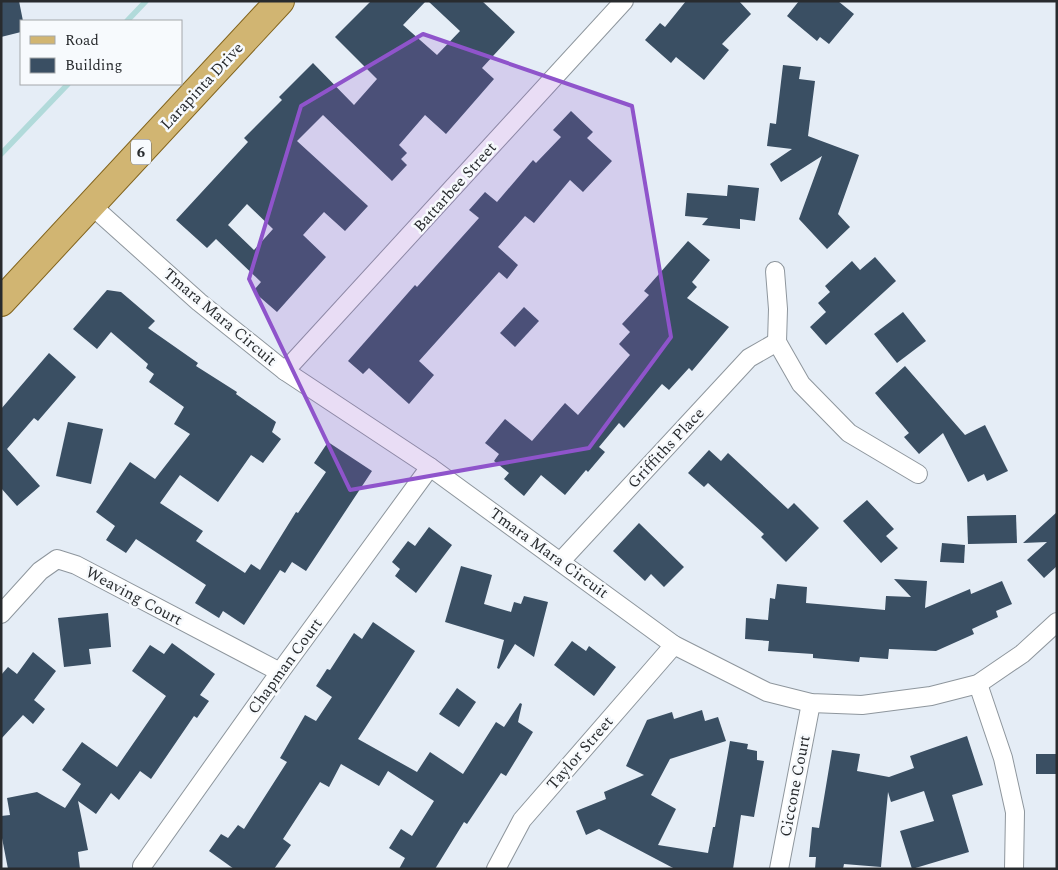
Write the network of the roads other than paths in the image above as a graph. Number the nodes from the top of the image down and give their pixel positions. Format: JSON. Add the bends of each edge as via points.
{"nodes":[{"id":1,"x":280,"y":1,"type":"edge"},
{"id":2,"x":624,"y":1,"type":"edge"},
{"id":3,"x":91,"y":205,"type":"junction"},
{"id":4,"x":775,"y":271,"type":"dead end"},
{"id":5,"x":1,"y":302,"type":"edge"},
{"id":6,"x":777,"y":342,"type":"junction"},
{"id":7,"x":285,"y":371,"type":"junction"},
{"id":8,"x":430,"y":467,"type":"junction"},
{"id":9,"x":918,"y":474,"type":"dead end"},
{"id":10,"x":561,"y":561,"type":"junction"},
{"id":11,"x":1,"y":614,"type":"edge"},
{"id":12,"x":1057,"y":622,"type":"edge"},
{"id":13,"x":674,"y":645,"type":"junction"},
{"id":14,"x":280,"y":672,"type":"junction"},
{"id":15,"x":978,"y":684,"type":"junction"},
{"id":16,"x":811,"y":703,"type":"junction"},
{"id":17,"x":142,"y":866,"type":"dead end"},
{"id":18,"x":496,"y":869,"type":"edge"},
{"id":19,"x":779,"y":869,"type":"edge"},
{"id":20,"x":1014,"y":869,"type":"edge"}],
"edges":[{"from":1,"to":3,"type":"main road","name":"Larapinta Drive","number":"6"},
{"from":2,"to":7,"type":"street","name":"Battarbee Street"},
{"from":3,"to":5,"type":"main road","name":"Larapinta Drive","number":"6"},
{"from":3,"to":7,"type":"street","name":"Tmara Mara Circuit","via":[[199,302]]},
{"from":4,"to":6,"type":"street"},
{"from":6,"to":9,"type":"street","via":[[801,384],[849,433]]},
{"from":6,"to":10,"type":"street","name":"Griffiths Place","via":[[749,358]]},
{"from":7,"to":8,"type":"street","name":"Tmara Mara Circuit"},
{"from":8,"to":10,"type":"street","name":"Tmara Mara Circuit"},
{"from":8,"to":14,"type":"street","name":"Chapman Court"},
{"from":10,"to":13,"type":"street","name":"Tmara Mara Circuit"},
{"from":11,"to":14,"type":"street","name":"Weaving Court","via":[[40,572],[58,559],[76,565]]},
{"from":12,"to":15,"type":"street","name":"Tmara Mara Circuit","via":[[1022,654]]},
{"from":13,"to":16,"type":"street","name":"Tmara Mara Circuit","via":[[767,692]]},
{"from":13,"to":18,"type":"street","name":"Taylor Street","via":[[522,820]]},
{"from":14,"to":17,"type":"street","name":"Chapman Court"},
{"from":15,"to":16,"type":"street","name":"Tmara Mara Circuit","via":[[931,696],[862,705]]},
{"from":15,"to":20,"type":"street","via":[[1004,758],[1015,812]]},
{"from":16,"to":19,"type":"street","name":"Ciccone Court"}]}
